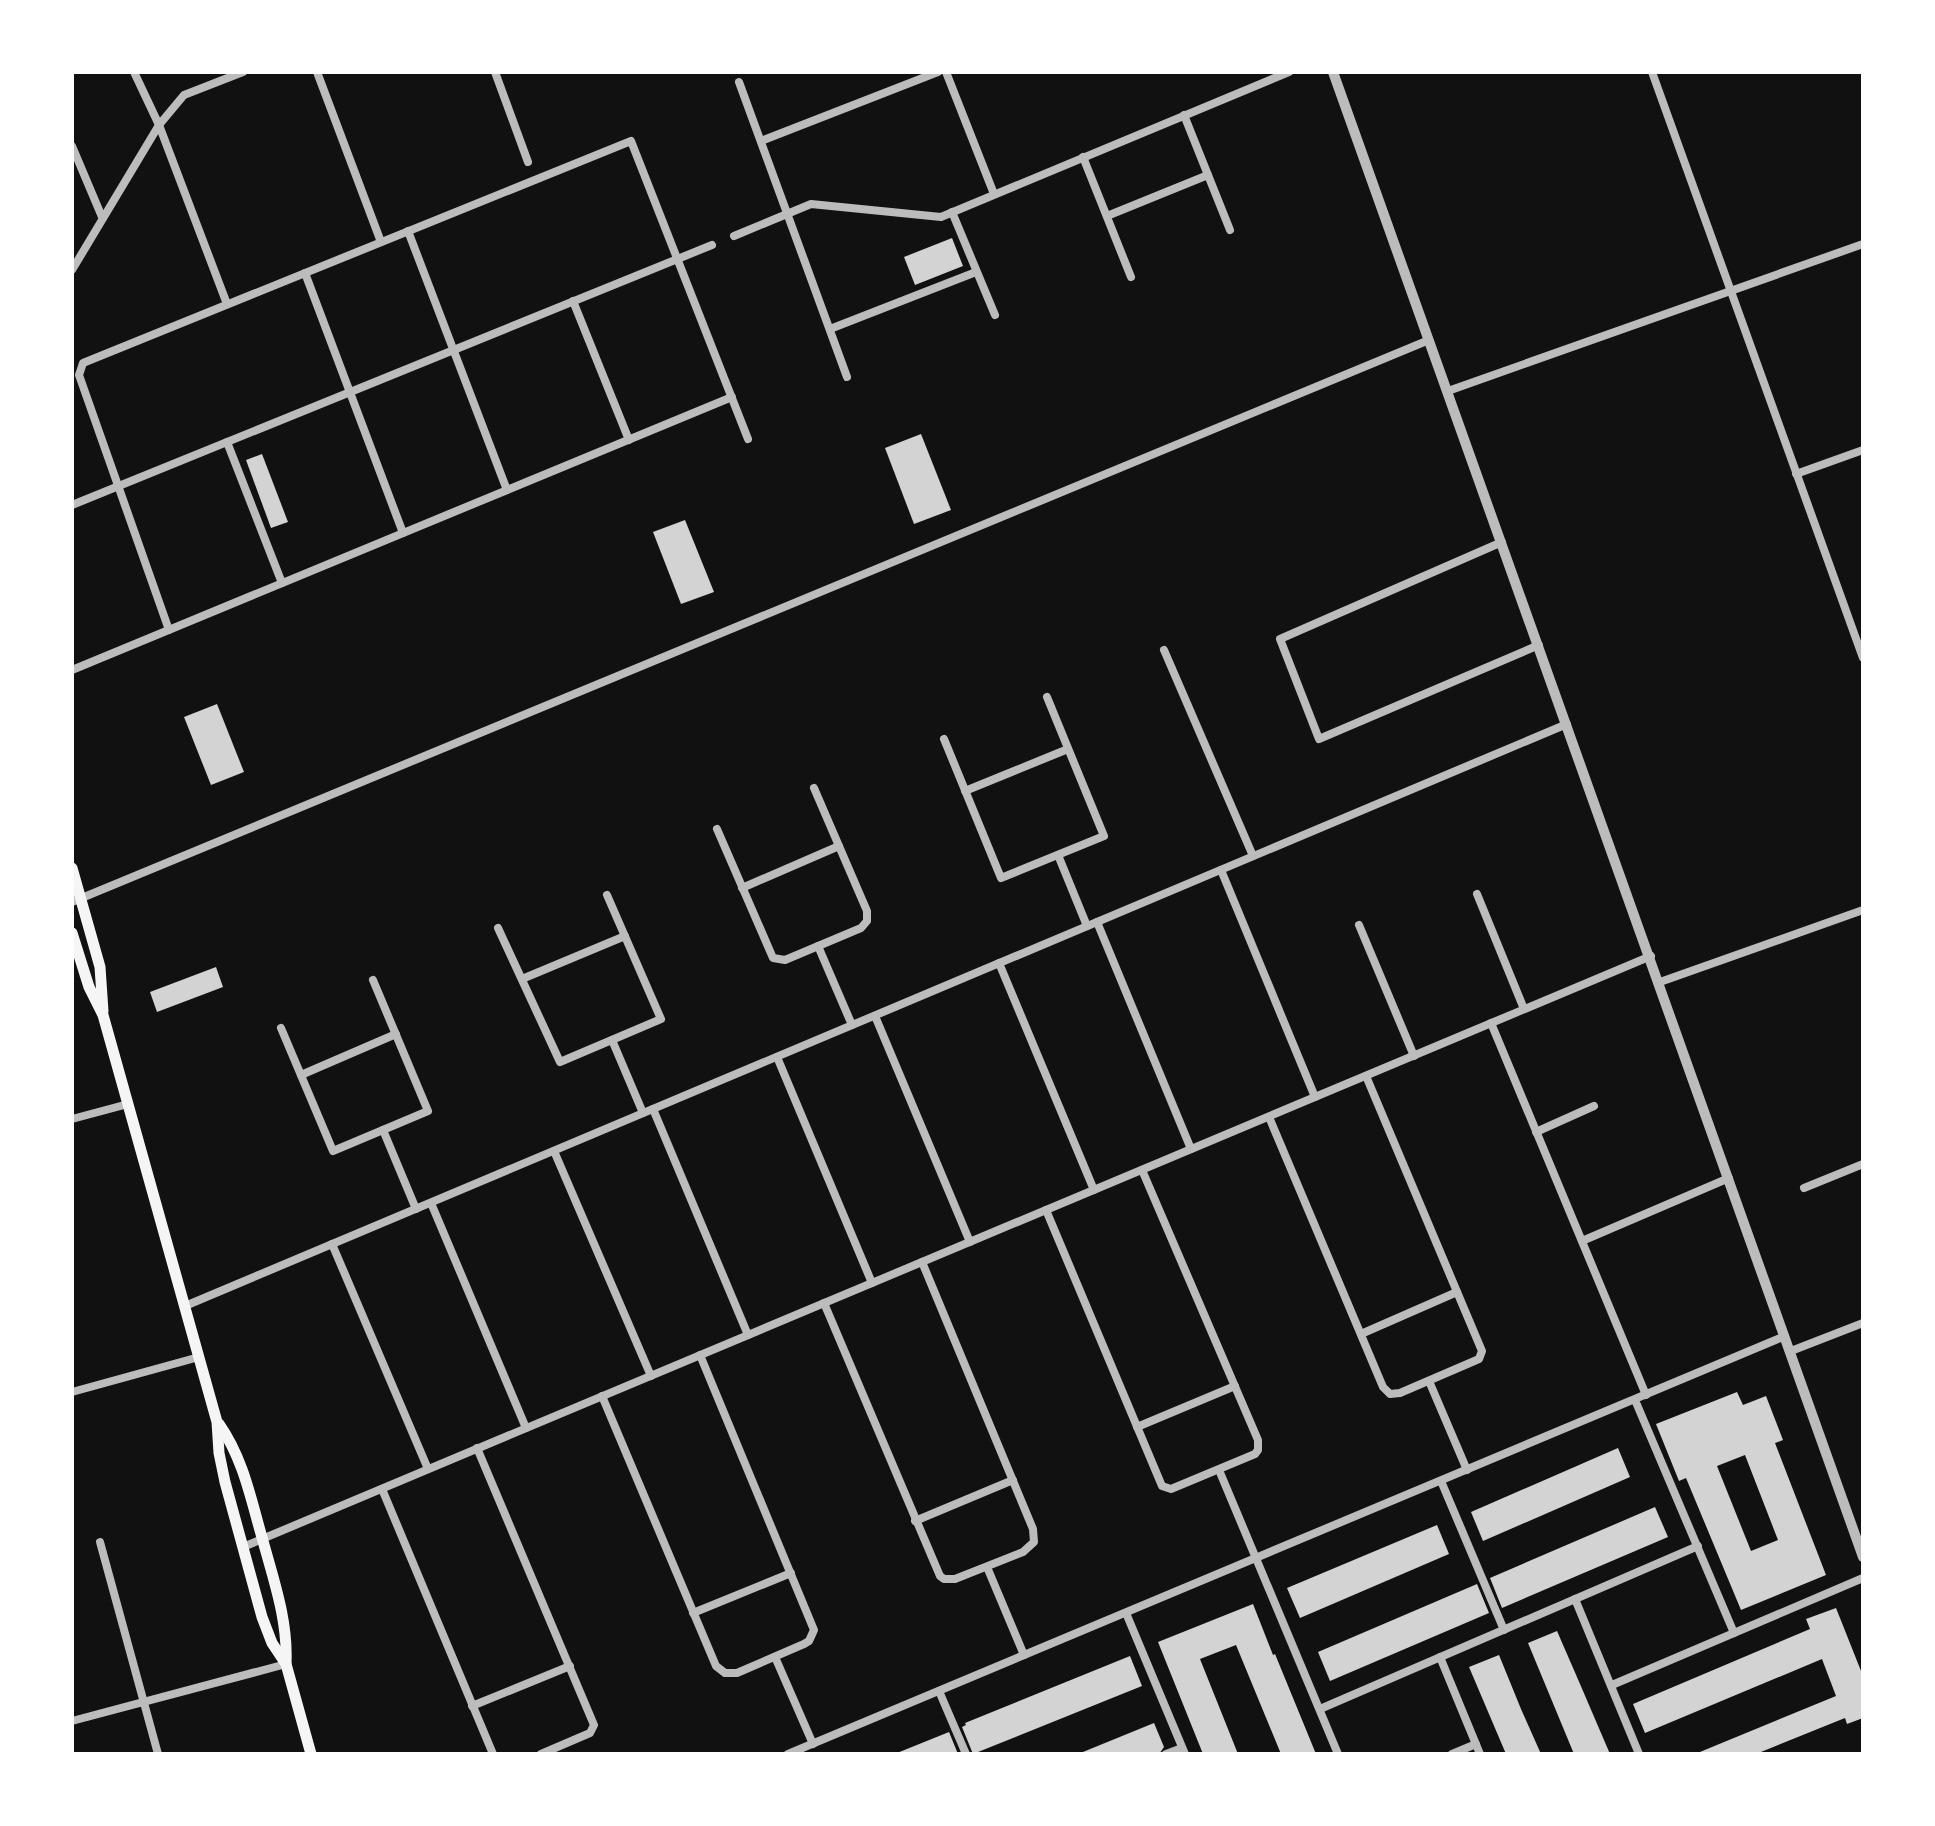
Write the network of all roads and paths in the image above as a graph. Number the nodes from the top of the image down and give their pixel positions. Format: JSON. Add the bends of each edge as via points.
{"nodes":[{"id":1,"x":134,"y":72,"type":"edge"},
{"id":2,"x":243,"y":72,"type":"edge"},
{"id":3,"x":317,"y":72,"type":"edge"},
{"id":4,"x":495,"y":72,"type":"edge"},
{"id":5,"x":938,"y":72,"type":"edge"},
{"id":6,"x":946,"y":72,"type":"edge"},
{"id":7,"x":1289,"y":72,"type":"edge"},
{"id":8,"x":1333,"y":72,"type":"edge"},
{"id":9,"x":1652,"y":72,"type":"edge"},
{"id":10,"x":739,"y":82,"type":"dead end"},
{"id":11,"x":1184,"y":115,"type":"junction"},
{"id":12,"x":159,"y":125,"type":"junction"},
{"id":13,"x":761,"y":141,"type":"junction"},
{"id":14,"x":72,"y":146,"type":"edge"},
{"id":15,"x":1083,"y":157,"type":"junction"},
{"id":16,"x":528,"y":162,"type":"dead end"},
{"id":17,"x":1208,"y":175,"type":"junction"},
{"id":18,"x":994,"y":194,"type":"junction"},
{"id":19,"x":952,"y":212,"type":"junction"},
{"id":20,"x":787,"y":214,"type":"junction"},
{"id":21,"x":1107,"y":216,"type":"junction"},
{"id":22,"x":102,"y":217,"type":"junction"},
{"id":23,"x":1230,"y":230,"type":"dead end"},
{"id":24,"x":408,"y":231,"type":"junction"},
{"id":25,"x":734,"y":236,"type":"dead end"},
{"id":26,"x":381,"y":242,"type":"junction"},
{"id":27,"x":1863,"y":244,"type":"edge"},
{"id":28,"x":712,"y":245,"type":"dead end"},
{"id":29,"x":678,"y":258,"type":"junction"},
{"id":30,"x":72,"y":270,"type":"edge"},
{"id":31,"x":976,"y":272,"type":"junction"},
{"id":32,"x":305,"y":273,"type":"junction"},
{"id":33,"x":1131,"y":277,"type":"dead end"},
{"id":34,"x":1731,"y":291,"type":"junction"},
{"id":35,"x":573,"y":301,"type":"junction"},
{"id":36,"x":227,"y":304,"type":"junction"},
{"id":37,"x":995,"y":315,"type":"dead end"},
{"id":38,"x":830,"y":329,"type":"junction"},
{"id":39,"x":1429,"y":340,"type":"junction"},
{"id":40,"x":454,"y":350,"type":"junction"},
{"id":41,"x":847,"y":377,"type":"dead end"},
{"id":42,"x":1448,"y":391,"type":"junction"},
{"id":43,"x":350,"y":392,"type":"junction"},
{"id":44,"x":732,"y":397,"type":"junction"},
{"id":45,"x":748,"y":439,"type":"dead end"},
{"id":46,"x":629,"y":440,"type":"junction"},
{"id":47,"x":227,"y":442,"type":"junction"},
{"id":48,"x":1863,"y":450,"type":"edge"},
{"id":49,"x":1796,"y":474,"type":"junction"},
{"id":50,"x":119,"y":486,"type":"junction"},
{"id":51,"x":507,"y":490,"type":"junction"},
{"id":52,"x":72,"y":505,"type":"edge"},
{"id":53,"x":403,"y":533,"type":"junction"},
{"id":54,"x":1502,"y":542,"type":"junction"},
{"id":55,"x":282,"y":583,"type":"junction"},
{"id":56,"x":169,"y":630,"type":"junction"},
{"id":57,"x":1539,"y":645,"type":"junction"},
{"id":58,"x":1164,"y":650,"type":"dead end"},
{"id":59,"x":1863,"y":658,"type":"edge"},
{"id":60,"x":72,"y":670,"type":"edge"},
{"id":61,"x":1047,"y":697,"type":"dead end"},
{"id":62,"x":1567,"y":724,"type":"junction"},
{"id":63,"x":944,"y":739,"type":"dead end"},
{"id":64,"x":1068,"y":749,"type":"junction"},
{"id":65,"x":814,"y":788,"type":"dead end"},
{"id":66,"x":965,"y":791,"type":"junction"},
{"id":67,"x":717,"y":829,"type":"dead end"},
{"id":68,"x":839,"y":846,"type":"junction"},
{"id":69,"x":1058,"y":855,"type":"junction"},
{"id":70,"x":1253,"y":856,"type":"junction"},
{"id":71,"x":72,"y":868,"type":"edge"},
{"id":72,"x":1221,"y":870,"type":"junction"},
{"id":73,"x":742,"y":888,"type":"junction"},
{"id":74,"x":1477,"y":894,"type":"dead end"},
{"id":75,"x":607,"y":895,"type":"dead end"},
{"id":76,"x":76,"y":900,"type":"edge"},
{"id":77,"x":1863,"y":910,"type":"edge"},
{"id":78,"x":1097,"y":922,"type":"junction"},
{"id":79,"x":1359,"y":925,"type":"dead end"},
{"id":80,"x":1087,"y":926,"type":"junction"},
{"id":81,"x":498,"y":928,"type":"dead end"},
{"id":82,"x":72,"y":933,"type":"edge"},
{"id":83,"x":625,"y":936,"type":"junction"},
{"id":84,"x":818,"y":946,"type":"junction"},
{"id":85,"x":1651,"y":956,"type":"junction"},
{"id":86,"x":999,"y":963,"type":"junction"},
{"id":87,"x":522,"y":979,"type":"junction"},
{"id":88,"x":373,"y":980,"type":"dead end"},
{"id":89,"x":1660,"y":982,"type":"junction"},
{"id":90,"x":1524,"y":1009,"type":"junction"},
{"id":91,"x":103,"y":1015,"type":"junction"},
{"id":92,"x":875,"y":1016,"type":"junction"},
{"id":93,"x":1491,"y":1023,"type":"junction"},
{"id":94,"x":852,"y":1025,"type":"junction"},
{"id":95,"x":281,"y":1028,"type":"dead end"},
{"id":96,"x":396,"y":1034,"type":"junction"},
{"id":97,"x":612,"y":1040,"type":"junction"},
{"id":98,"x":1414,"y":1056,"type":"junction"},
{"id":99,"x":777,"y":1057,"type":"junction"},
{"id":100,"x":301,"y":1075,"type":"junction"},
{"id":101,"x":1366,"y":1076,"type":"junction"},
{"id":102,"x":1315,"y":1097,"type":"junction"},
{"id":103,"x":128,"y":1104,"type":"junction"},
{"id":104,"x":1594,"y":1106,"type":"dead end"},
{"id":105,"x":653,"y":1109,"type":"junction"},
{"id":106,"x":643,"y":1113,"type":"junction"},
{"id":107,"x":1269,"y":1117,"type":"junction"},
{"id":108,"x":72,"y":1119,"type":"edge"},
{"id":109,"x":383,"y":1130,"type":"junction"},
{"id":110,"x":1536,"y":1132,"type":"junction"},
{"id":111,"x":1191,"y":1149,"type":"junction"},
{"id":112,"x":554,"y":1151,"type":"junction"},
{"id":113,"x":1863,"y":1164,"type":"edge"},
{"id":114,"x":1142,"y":1170,"type":"junction"},
{"id":115,"x":1729,"y":1178,"type":"junction"},
{"id":116,"x":1804,"y":1188,"type":"dead end"},
{"id":117,"x":1094,"y":1190,"type":"junction"},
{"id":118,"x":431,"y":1203,"type":"junction"},
{"id":119,"x":416,"y":1209,"type":"junction"},
{"id":120,"x":1046,"y":1210,"type":"junction"},
{"id":121,"x":1582,"y":1241,"type":"junction"},
{"id":122,"x":970,"y":1242,"type":"junction"},
{"id":123,"x":332,"y":1244,"type":"junction"},
{"id":124,"x":922,"y":1262,"type":"junction"},
{"id":125,"x":872,"y":1283,"type":"junction"},
{"id":126,"x":1457,"y":1292,"type":"junction"},
{"id":127,"x":824,"y":1303,"type":"junction"},
{"id":128,"x":185,"y":1306,"type":"junction"},
{"id":129,"x":1863,"y":1323,"type":"edge"},
{"id":130,"x":1361,"y":1334,"type":"junction"},
{"id":131,"x":748,"y":1335,"type":"junction"},
{"id":132,"x":1785,"y":1336,"type":"junction"},
{"id":133,"x":1791,"y":1351,"type":"junction"},
{"id":134,"x":700,"y":1355,"type":"junction"},
{"id":135,"x":199,"y":1357,"type":"junction"},
{"id":136,"x":651,"y":1376,"type":"junction"},
{"id":137,"x":1429,"y":1381,"type":"junction"},
{"id":138,"x":1235,"y":1386,"type":"junction"},
{"id":139,"x":72,"y":1392,"type":"edge"},
{"id":140,"x":1646,"y":1395,"type":"junction"},
{"id":141,"x":602,"y":1396,"type":"junction"},
{"id":142,"x":1635,"y":1400,"type":"junction"},
{"id":143,"x":217,"y":1422,"type":"junction"},
{"id":144,"x":1137,"y":1427,"type":"junction"},
{"id":145,"x":526,"y":1428,"type":"junction"},
{"id":146,"x":477,"y":1448,"type":"junction"},
{"id":147,"x":428,"y":1469,"type":"junction"},
{"id":148,"x":1219,"y":1470,"type":"junction"},
{"id":149,"x":1467,"y":1470,"type":"junction"},
{"id":150,"x":1013,"y":1480,"type":"junction"},
{"id":151,"x":1441,"y":1481,"type":"junction"},
{"id":152,"x":382,"y":1489,"type":"junction"},
{"id":153,"x":915,"y":1521,"type":"junction"},
{"id":154,"x":1858,"y":1527,"type":"edge"},
{"id":155,"x":262,"y":1539,"type":"junction"},
{"id":156,"x":100,"y":1542,"type":"dead end"},
{"id":157,"x":1698,"y":1546,"type":"junction"},
{"id":158,"x":243,"y":1547,"type":"junction"},
{"id":159,"x":1863,"y":1557,"type":"edge"},
{"id":160,"x":1257,"y":1558,"type":"junction"},
{"id":161,"x":987,"y":1567,"type":"junction"},
{"id":162,"x":791,"y":1573,"type":"junction"},
{"id":163,"x":1863,"y":1578,"type":"edge"},
{"id":164,"x":1575,"y":1599,"type":"junction"},
{"id":165,"x":693,"y":1613,"type":"junction"},
{"id":166,"x":1126,"y":1613,"type":"junction"},
{"id":167,"x":1504,"y":1630,"type":"junction"},
{"id":168,"x":1734,"y":1633,"type":"junction"},
{"id":169,"x":1024,"y":1655,"type":"junction"},
{"id":170,"x":775,"y":1657,"type":"junction"},
{"id":171,"x":1440,"y":1657,"type":"junction"},
{"id":172,"x":286,"y":1664,"type":"junction"},
{"id":173,"x":570,"y":1666,"type":"junction"},
{"id":174,"x":1612,"y":1685,"type":"junction"},
{"id":175,"x":939,"y":1691,"type":"junction"},
{"id":176,"x":144,"y":1702,"type":"junction"},
{"id":177,"x":472,"y":1706,"type":"junction"},
{"id":178,"x":1320,"y":1709,"type":"junction"},
{"id":179,"x":72,"y":1721,"type":"edge"},
{"id":180,"x":813,"y":1744,"type":"junction"},
{"id":181,"x":1476,"y":1744,"type":"junction"},
{"id":182,"x":1183,"y":1751,"type":"edge"},
{"id":183,"x":158,"y":1754,"type":"edge"},
{"id":184,"x":311,"y":1754,"type":"edge"},
{"id":185,"x":493,"y":1754,"type":"edge"},
{"id":186,"x":542,"y":1754,"type":"edge"},
{"id":187,"x":788,"y":1754,"type":"edge"},
{"id":188,"x":966,"y":1754,"type":"edge"},
{"id":189,"x":1166,"y":1754,"type":"edge"},
{"id":190,"x":1338,"y":1754,"type":"edge"},
{"id":191,"x":1452,"y":1754,"type":"edge"},
{"id":192,"x":1480,"y":1754,"type":"edge"},
{"id":193,"x":1639,"y":1754,"type":"edge"}],
"edges":[{"from":1,"to":12,"type":"street"},
{"from":2,"to":12,"type":"street","via":[[184,95]]},
{"from":3,"to":26,"type":"street"},
{"from":4,"to":16,"type":"street"},
{"from":5,"to":13,"type":"street"},
{"from":6,"to":18,"type":"street"},
{"from":7,"to":11,"type":"street"},
{"from":8,"to":39,"type":"street"},
{"from":9,"to":34,"type":"street"},
{"from":10,"to":13,"type":"street"},
{"from":11,"to":15,"type":"street"},
{"from":11,"to":17,"type":"street"},
{"from":12,"to":22,"type":"street"},
{"from":12,"to":36,"type":"street"},
{"from":13,"to":20,"type":"street"},
{"from":14,"to":22,"type":"street"},
{"from":15,"to":18,"type":"street"},
{"from":15,"to":21,"type":"street"},
{"from":17,"to":21,"type":"street"},
{"from":17,"to":23,"type":"street"},
{"from":18,"to":19,"type":"street"},
{"from":19,"to":20,"type":"street","via":[[941,217],[811,204]]},
{"from":19,"to":31,"type":"street"},
{"from":20,"to":25,"type":"street"},
{"from":20,"to":38,"type":"street"},
{"from":21,"to":33,"type":"street"},
{"from":22,"to":30,"type":"street"},
{"from":24,"to":26,"type":"street"},
{"from":24,"to":29,"type":"street","via":[[631,141]]},
{"from":24,"to":40,"type":"street"},
{"from":26,"to":32,"type":"street"},
{"from":27,"to":34,"type":"street"},
{"from":28,"to":29,"type":"street"},
{"from":29,"to":35,"type":"street"},
{"from":29,"to":44,"type":"street"},
{"from":31,"to":37,"type":"street"},
{"from":31,"to":38,"type":"street"},
{"from":32,"to":36,"type":"street"},
{"from":32,"to":43,"type":"street"},
{"from":34,"to":42,"type":"street"},
{"from":34,"to":49,"type":"street"},
{"from":35,"to":40,"type":"street"},
{"from":35,"to":46,"type":"street"},
{"from":36,"to":50,"type":"street","via":[[83,363],[79,375]]},
{"from":38,"to":41,"type":"street"},
{"from":39,"to":42,"type":"street"},
{"from":39,"to":76,"type":"street"},
{"from":40,"to":43,"type":"street"},
{"from":40,"to":51,"type":"street"},
{"from":42,"to":54,"type":"street"},
{"from":43,"to":47,"type":"street"},
{"from":43,"to":53,"type":"street"},
{"from":44,"to":45,"type":"street"},
{"from":44,"to":46,"type":"street"},
{"from":46,"to":51,"type":"street"},
{"from":47,"to":50,"type":"street"},
{"from":47,"to":55,"type":"street"},
{"from":48,"to":49,"type":"street"},
{"from":49,"to":59,"type":"street"},
{"from":50,"to":52,"type":"street"},
{"from":50,"to":56,"type":"street"},
{"from":51,"to":53,"type":"street"},
{"from":53,"to":55,"type":"street"},
{"from":54,"to":57,"type":"street"},
{"from":54,"to":57,"type":"street","via":[[1280,639],[1319,739]]},
{"from":55,"to":56,"type":"street"},
{"from":56,"to":60,"type":"street"},
{"from":57,"to":62,"type":"street"},
{"from":58,"to":70,"type":"street"},
{"from":61,"to":64,"type":"street"},
{"from":62,"to":70,"type":"street"},
{"from":62,"to":85,"type":"street"},
{"from":63,"to":66,"type":"street"},
{"from":64,"to":66,"type":"street"},
{"from":64,"to":69,"type":"street","via":[[1104,836]]},
{"from":65,"to":68,"type":"street"},
{"from":66,"to":69,"type":"street","via":[[1001,878]]},
{"from":67,"to":73,"type":"street"},
{"from":68,"to":73,"type":"street"},
{"from":68,"to":84,"type":"street","via":[[867,921]]},
{"from":69,"to":80,"type":"street"},
{"from":70,"to":72,"type":"street"},
{"from":71,"to":76,"type":"main road"},
{"from":72,"to":78,"type":"street"},
{"from":72,"to":102,"type":"street"},
{"from":73,"to":84,"type":"street","via":[[773,958],[785,960]]},
{"from":74,"to":90,"type":"street"},
{"from":75,"to":83,"type":"street"},
{"from":76,"to":91,"type":"main road","via":[[100,967]]},
{"from":77,"to":89,"type":"street"},
{"from":78,"to":80,"type":"street"},
{"from":78,"to":111,"type":"street"},
{"from":79,"to":98,"type":"street"},
{"from":80,"to":86,"type":"street"},
{"from":81,"to":87,"type":"street"},
{"from":82,"to":91,"type":"main road"},
{"from":83,"to":87,"type":"street"},
{"from":83,"to":97,"type":"street","via":[[661,1019]]},
{"from":84,"to":94,"type":"street"},
{"from":85,"to":89,"type":"street"},
{"from":85,"to":90,"type":"street"},
{"from":86,"to":92,"type":"street"},
{"from":86,"to":117,"type":"street"},
{"from":87,"to":97,"type":"street","via":[[560,1062]]},
{"from":88,"to":96,"type":"street"},
{"from":89,"to":115,"type":"street"},
{"from":90,"to":93,"type":"street"},
{"from":91,"to":103,"type":"main road"},
{"from":92,"to":94,"type":"street"},
{"from":92,"to":122,"type":"street"},
{"from":93,"to":98,"type":"street"},
{"from":93,"to":110,"type":"street"},
{"from":94,"to":99,"type":"street"},
{"from":95,"to":100,"type":"street"},
{"from":96,"to":100,"type":"street"},
{"from":96,"to":109,"type":"street","via":[[428,1111]]},
{"from":97,"to":106,"type":"street"},
{"from":98,"to":101,"type":"street"},
{"from":99,"to":105,"type":"street"},
{"from":99,"to":125,"type":"street"},
{"from":100,"to":109,"type":"street","via":[[333,1151]]},
{"from":101,"to":102,"type":"street"},
{"from":101,"to":126,"type":"street"},
{"from":102,"to":107,"type":"street"},
{"from":103,"to":108,"type":"street"},
{"from":103,"to":128,"type":"main road"},
{"from":104,"to":110,"type":"street"},
{"from":105,"to":106,"type":"street"},
{"from":105,"to":131,"type":"street"},
{"from":106,"to":112,"type":"street"},
{"from":107,"to":111,"type":"street"},
{"from":107,"to":130,"type":"street"},
{"from":109,"to":119,"type":"street"},
{"from":110,"to":121,"type":"street"},
{"from":111,"to":114,"type":"street"},
{"from":112,"to":118,"type":"street"},
{"from":112,"to":136,"type":"street"},
{"from":113,"to":116,"type":"street"},
{"from":114,"to":117,"type":"street"},
{"from":114,"to":138,"type":"street"},
{"from":115,"to":121,"type":"street"},
{"from":115,"to":132,"type":"street"},
{"from":117,"to":120,"type":"street"},
{"from":118,"to":119,"type":"street"},
{"from":118,"to":145,"type":"street"},
{"from":119,"to":123,"type":"street"},
{"from":120,"to":122,"type":"street"},
{"from":120,"to":144,"type":"street"},
{"from":121,"to":140,"type":"street"},
{"from":122,"to":124,"type":"street"},
{"from":123,"to":128,"type":"street"},
{"from":123,"to":147,"type":"street"},
{"from":124,"to":125,"type":"street"},
{"from":124,"to":150,"type":"street"},
{"from":125,"to":127,"type":"street"},
{"from":126,"to":130,"type":"street"},
{"from":126,"to":137,"type":"street","via":[[1481,1355]]},
{"from":127,"to":131,"type":"street"},
{"from":127,"to":153,"type":"street"},
{"from":128,"to":135,"type":"main road"},
{"from":129,"to":133,"type":"street"},
{"from":130,"to":137,"type":"street","via":[[1390,1394]]},
{"from":131,"to":134,"type":"street"},
{"from":132,"to":133,"type":"street"},
{"from":132,"to":140,"type":"street"},
{"from":133,"to":154,"type":"street"},
{"from":134,"to":136,"type":"street"},
{"from":134,"to":162,"type":"street"},
{"from":135,"to":139,"type":"street"},
{"from":135,"to":143,"type":"main road"},
{"from":136,"to":141,"type":"street"},
{"from":137,"to":149,"type":"street"},
{"from":138,"to":144,"type":"street"},
{"from":138,"to":148,"type":"street","via":[[1258,1450]]},
{"from":140,"to":142,"type":"street"},
{"from":141,"to":145,"type":"street"},
{"from":141,"to":165,"type":"street"},
{"from":142,"to":149,"type":"street"},
{"from":142,"to":157,"type":"street"},
{"from":143,"to":155,"type":"main road","via":[[243,1468]]},
{"from":143,"to":158,"type":"main road","via":[[222,1468]]},
{"from":144,"to":148,"type":"street","via":[[1166,1489]]},
{"from":145,"to":146,"type":"street"},
{"from":146,"to":147,"type":"street"},
{"from":146,"to":173,"type":"street"},
{"from":147,"to":152,"type":"street"},
{"from":148,"to":160,"type":"street"},
{"from":149,"to":151,"type":"street"},
{"from":150,"to":153,"type":"street"},
{"from":150,"to":161,"type":"street","via":[[1034,1542]]},
{"from":151,"to":160,"type":"street"},
{"from":151,"to":167,"type":"street"},
{"from":152,"to":155,"type":"street"},
{"from":152,"to":177,"type":"street"},
{"from":153,"to":161,"type":"street","via":[[936,1572],[944,1579]]},
{"from":154,"to":159,"type":"street"},
{"from":155,"to":158,"type":"street"},
{"from":155,"to":172,"type":"main road","via":[[287,1638]]},
{"from":156,"to":176,"type":"street"},
{"from":157,"to":164,"type":"street"},
{"from":157,"to":168,"type":"street"},
{"from":158,"to":172,"type":"main road","via":[[262,1617]]},
{"from":160,"to":166,"type":"street"},
{"from":160,"to":178,"type":"street"},
{"from":161,"to":169,"type":"street"},
{"from":162,"to":165,"type":"street"},
{"from":162,"to":170,"type":"street","via":[[813,1623],[813,1636]]},
{"from":163,"to":168,"type":"street"},
{"from":164,"to":167,"type":"street"},
{"from":164,"to":174,"type":"street"},
{"from":165,"to":170,"type":"street","via":[[716,1666],[725,1673]]},
{"from":166,"to":169,"type":"street"},
{"from":166,"to":182,"type":"street"},
{"from":167,"to":171,"type":"street"},
{"from":168,"to":174,"type":"street"},
{"from":169,"to":175,"type":"street"},
{"from":170,"to":180,"type":"street"},
{"from":171,"to":178,"type":"street"},
{"from":171,"to":181,"type":"street"},
{"from":172,"to":176,"type":"street"},
{"from":172,"to":184,"type":"main road"},
{"from":173,"to":177,"type":"street"},
{"from":173,"to":186,"type":"street","via":[[593,1730]]},
{"from":174,"to":193,"type":"street"},
{"from":175,"to":180,"type":"street"},
{"from":175,"to":188,"type":"street"},
{"from":176,"to":179,"type":"street"},
{"from":176,"to":183,"type":"street"},
{"from":177,"to":185,"type":"street"},
{"from":178,"to":190,"type":"street"},
{"from":180,"to":187,"type":"street"},
{"from":181,"to":191,"type":"street"},
{"from":181,"to":192,"type":"street"},
{"from":182,"to":189,"type":"street"}]}
